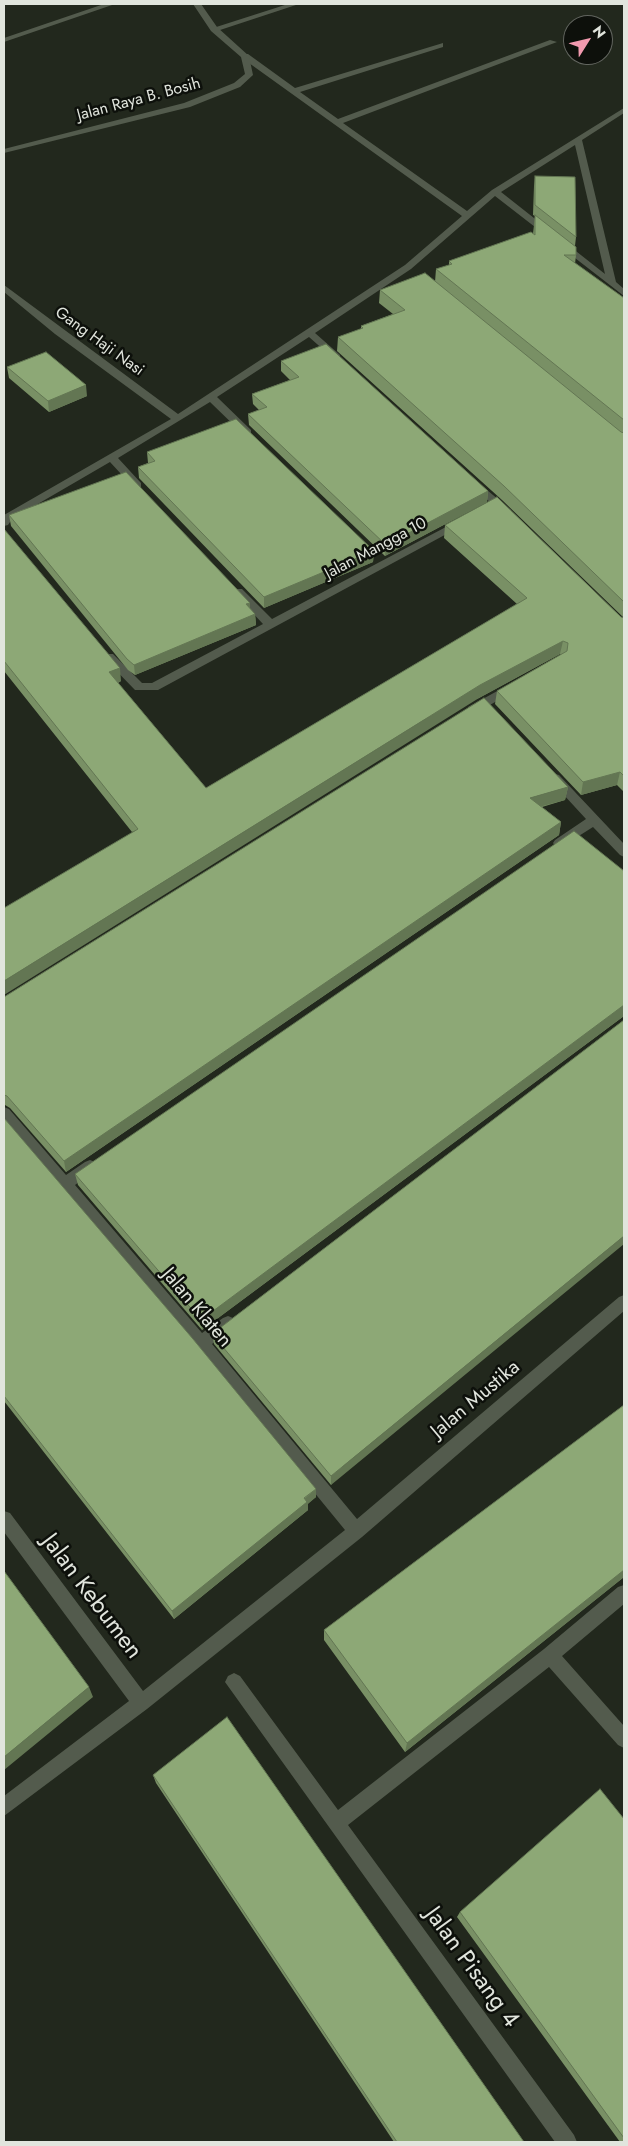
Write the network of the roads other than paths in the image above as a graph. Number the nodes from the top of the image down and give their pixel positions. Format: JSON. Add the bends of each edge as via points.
{"nodes":[{"id":1,"x":111,"y":4,"type":"edge"},
{"id":2,"x":197,"y":4,"type":"edge"},
{"id":3,"x":295,"y":4,"type":"edge"},
{"id":4,"x":214,"y":29,"type":"junction"},
{"id":5,"x":4,"y":40,"type":"edge"},
{"id":6,"x":553,"y":42,"type":"dead end"},
{"id":7,"x":440,"y":45,"type":"dead end"},
{"id":8,"x":246,"y":56,"type":"junction"},
{"id":9,"x":294,"y":91,"type":"junction"},
{"id":10,"x":624,"y":110,"type":"edge"},
{"id":11,"x":337,"y":122,"type":"junction"},
{"id":12,"x":578,"y":141,"type":"junction"},
{"id":13,"x":4,"y":151,"type":"edge"},
{"id":14,"x":494,"y":192,"type":"junction"},
{"id":15,"x":467,"y":215,"type":"junction"},
{"id":16,"x":612,"y":284,"type":"junction"},
{"id":17,"x":4,"y":288,"type":"edge"},
{"id":18,"x":624,"y":293,"type":"edge"},
{"id":19,"x":310,"y":332,"type":"junction"},
{"id":20,"x":346,"y":365,"type":"edge"},
{"id":21,"x":210,"y":396,"type":"junction"},
{"id":22,"x":178,"y":419,"type":"junction"},
{"id":23,"x":252,"y":436,"type":"edge"},
{"id":24,"x":112,"y":458,"type":"junction"},
{"id":25,"x":468,"y":477,"type":"edge"},
{"id":26,"x":146,"y":494,"type":"edge"},
{"id":27,"x":471,"y":517,"type":"edge"},
{"id":28,"x":518,"y":523,"type":"edge"},
{"id":29,"x":5,"y":527,"type":"edge"},
{"id":30,"x":228,"y":580,"type":"edge"},
{"id":31,"x":270,"y":624,"type":"junction"},
{"id":32,"x":99,"y":644,"type":"edge"},
{"id":33,"x":526,"y":679,"type":"edge"},
{"id":34,"x":458,"y":719,"type":"edge"},
{"id":35,"x":548,"y":772,"type":"edge"},
{"id":36,"x":594,"y":820,"type":"junction"},
{"id":37,"x":624,"y":852,"type":"edge"},
{"id":38,"x":545,"y":853,"type":"edge"},
{"id":39,"x":4,"y":1113,"type":"edge"},
{"id":40,"x":105,"y":1156,"type":"edge"},
{"id":41,"x":64,"y":1184,"type":"junction"},
{"id":42,"x":624,"y":1302,"type":"edge"},
{"id":43,"x":240,"y":1313,"type":"edge"},
{"id":44,"x":201,"y":1343,"type":"junction"},
{"id":45,"x":4,"y":1519,"type":"edge"},
{"id":46,"x":356,"y":1531,"type":"junction"},
{"id":47,"x":624,"y":1593,"type":"edge"},
{"id":48,"x":550,"y":1655,"type":"junction"},
{"id":49,"x":234,"y":1682,"type":"dead end"},
{"id":50,"x":141,"y":1703,"type":"junction"},
{"id":51,"x":624,"y":1739,"type":"edge"},
{"id":52,"x":4,"y":1806,"type":"edge"},
{"id":53,"x":336,"y":1823,"type":"junction"},
{"id":54,"x":567,"y":2142,"type":"edge"}],
"edges":[{"from":1,"to":5,"type":"street","via":[[80,10]]},
{"from":2,"to":4,"type":"street"},
{"from":3,"to":4,"type":"street"},
{"from":4,"to":8,"type":"street"},
{"from":6,"to":11,"type":"street"},
{"from":7,"to":9,"type":"street"},
{"from":8,"to":9,"type":"street"},
{"from":8,"to":13,"type":"street","name":"Jalan Raya B. Bosih","via":[[249,74],[237,85],[214,95],[187,105]]},
{"from":9,"to":11,"type":"street"},
{"from":10,"to":12,"type":"street"},
{"from":11,"to":15,"type":"street"},
{"from":12,"to":14,"type":"street"},
{"from":12,"to":16,"type":"street"},
{"from":14,"to":15,"type":"street"},
{"from":14,"to":16,"type":"street"},
{"from":15,"to":19,"type":"street","via":[[412,270]]},
{"from":16,"to":18,"type":"street"},
{"from":17,"to":22,"type":"street","name":"Gang Haji Nasi","via":[[58,332]]},
{"from":19,"to":20,"type":"street"},
{"from":19,"to":21,"type":"street"},
{"from":21,"to":22,"type":"street"},
{"from":21,"to":23,"type":"street"},
{"from":22,"to":24,"type":"street"},
{"from":24,"to":26,"type":"street"},
{"from":24,"to":29,"type":"street","via":[[8,517]]},
{"from":25,"to":28,"type":"street","via":[[492,505]]},
{"from":27,"to":31,"type":"street","name":"Jalan Mangga 10","via":[[380,560]]},
{"from":30,"to":31,"type":"street"},
{"from":31,"to":32,"type":"street","name":"Jalan Mangga 10","via":[[154,687],[139,687],[123,674]]},
{"from":33,"to":34,"type":"street","via":[[487,706]]},
{"from":35,"to":36,"type":"street"},
{"from":36,"to":37,"type":"street"},
{"from":36,"to":38,"type":"street"},
{"from":39,"to":41,"type":"street","name":"Jalan Klaten"},
{"from":40,"to":41,"type":"street"},
{"from":41,"to":44,"type":"street","name":"Jalan Klaten"},
{"from":42,"to":46,"type":"street","name":"Jalan Mustika"},
{"from":43,"to":44,"type":"street"},
{"from":44,"to":46,"type":"street","name":"Jalan Klaten"},
{"from":45,"to":50,"type":"street","name":"Jalan Kebumen"},
{"from":46,"to":50,"type":"street","name":"Jalan Mustika"},
{"from":47,"to":48,"type":"street"},
{"from":48,"to":51,"type":"street"},
{"from":48,"to":53,"type":"street"},
{"from":49,"to":53,"type":"street","name":"Jalan Pisang 4"},
{"from":50,"to":52,"type":"street","name":"Jalan Mustika"},
{"from":53,"to":54,"type":"street","name":"Jalan Pisang 4"}]}
